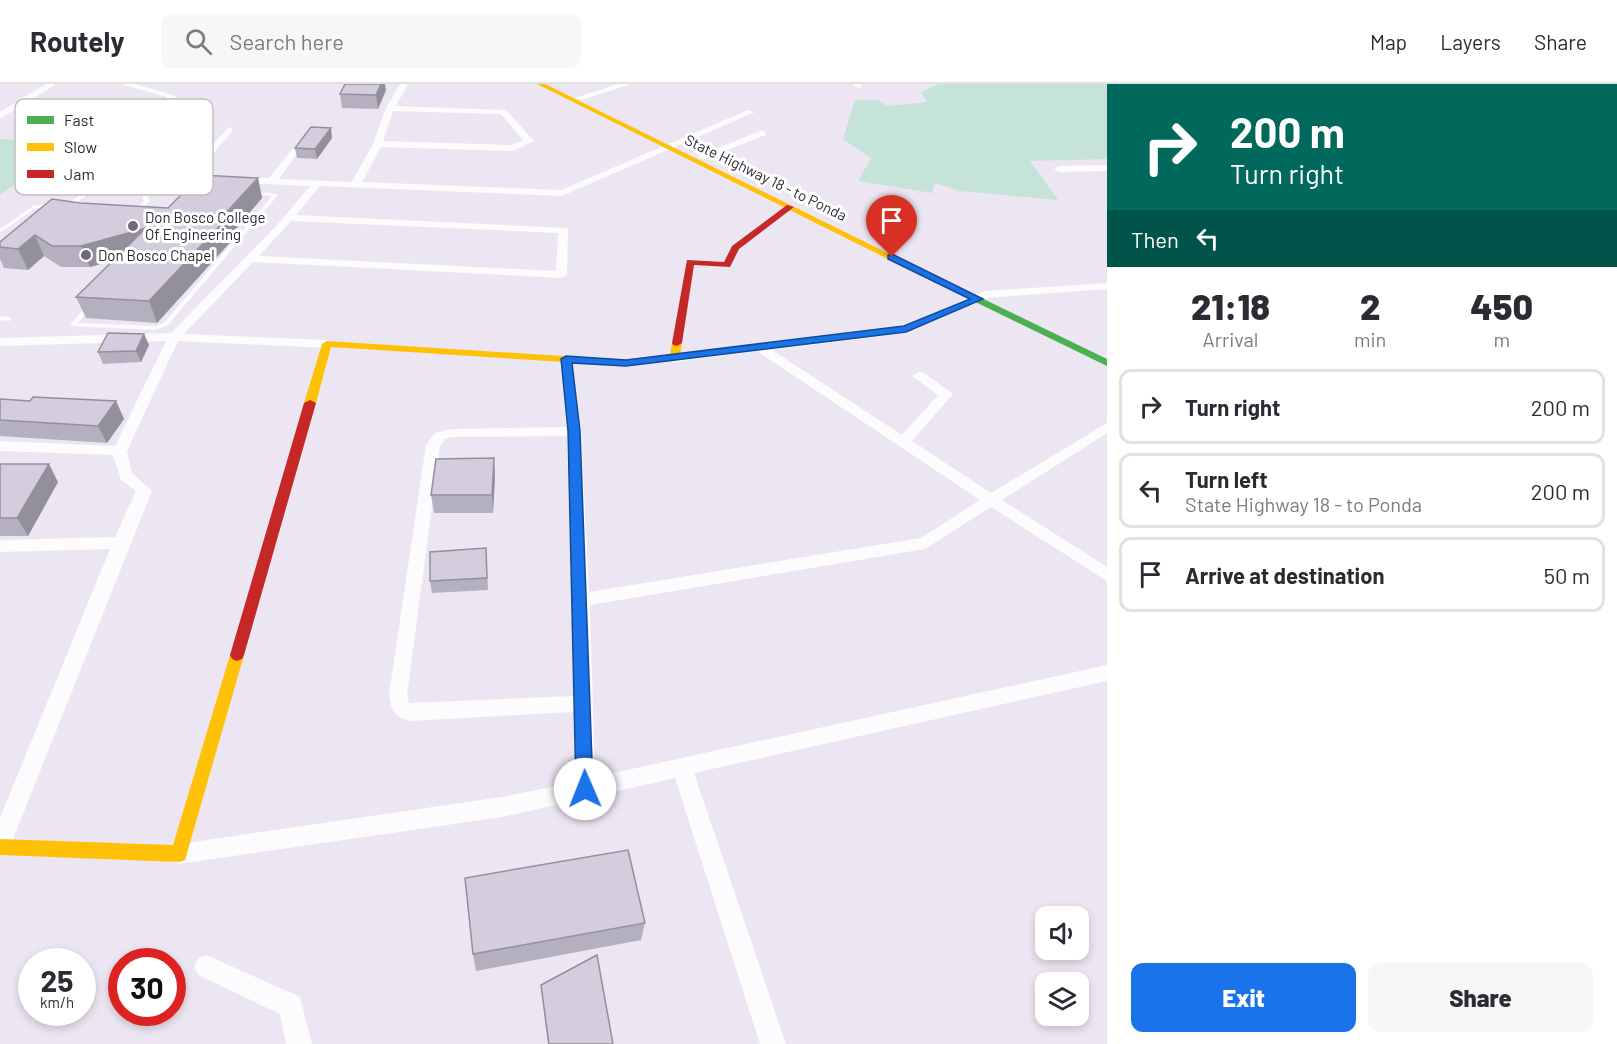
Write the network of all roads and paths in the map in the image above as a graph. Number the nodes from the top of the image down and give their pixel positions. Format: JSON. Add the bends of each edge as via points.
{"nodes":[{"id":1,"x":52,"y":84,"type":"edge"},
{"id":2,"x":125,"y":84,"type":"edge"},
{"id":3,"x":404,"y":84,"type":"edge"},
{"id":4,"x":540,"y":84,"type":"edge"},
{"id":5,"x":552,"y":84,"type":"edge"},
{"id":6,"x":627,"y":84,"type":"edge"},
{"id":7,"x":579,"y":98,"type":"junction"},
{"id":8,"x":28,"y":99,"type":"edge"},
{"id":9,"x":170,"y":99,"type":"edge"},
{"id":10,"x":15,"y":107,"type":"edge"},
{"id":11,"x":390,"y":108,"type":"junction"},
{"id":12,"x":751,"y":112,"type":"dead end"},
{"id":13,"x":0,"y":116,"type":"edge"},
{"id":14,"x":229,"y":130,"type":"dead end"},
{"id":15,"x":762,"y":133,"type":"dead end"},
{"id":16,"x":303,"y":139,"type":"edge"},
{"id":17,"x":378,"y":144,"type":"junction"},
{"id":18,"x":671,"y":145,"type":"junction"},
{"id":19,"x":213,"y":148,"type":"edge"},
{"id":20,"x":702,"y":157,"type":"junction"},
{"id":21,"x":1107,"y":168,"type":"edge"},
{"id":22,"x":1059,"y":170,"type":"dead end"},
{"id":23,"x":213,"y":179,"type":"edge"},
{"id":24,"x":272,"y":181,"type":"junction"},
{"id":25,"x":317,"y":183,"type":"junction"},
{"id":26,"x":355,"y":185,"type":"junction"},
{"id":27,"x":246,"y":192,"type":"edge"},
{"id":28,"x":84,"y":195,"type":"edge"},
{"id":29,"x":146,"y":195,"type":"edge"},
{"id":30,"x":183,"y":195,"type":"edge"},
{"id":31,"x":179,"y":199,"type":"edge"},
{"id":32,"x":69,"y":206,"type":"junction"},
{"id":33,"x":790,"y":207,"type":"junction"},
{"id":34,"x":288,"y":218,"type":"junction"},
{"id":35,"x":0,"y":231,"type":"edge"},
{"id":36,"x":250,"y":259,"type":"junction"},
{"id":37,"x":1107,"y":286,"type":"edge"},
{"id":38,"x":982,"y":297,"type":"junction"},
{"id":39,"x":94,"y":299,"type":"edge"},
{"id":40,"x":0,"y":318,"type":"edge"},
{"id":41,"x":9,"y":319,"type":"dead end"},
{"id":42,"x":174,"y":337,"type":"junction"},
{"id":43,"x":0,"y":342,"type":"edge"},
{"id":44,"x":327,"y":344,"type":"junction"},
{"id":45,"x":759,"y":347,"type":"junction"},
{"id":46,"x":1107,"y":355,"type":"edge"},
{"id":47,"x":675,"y":358,"type":"junction"},
{"id":48,"x":566,"y":359,"type":"junction"},
{"id":49,"x":1107,"y":363,"type":"edge"},
{"id":50,"x":919,"y":376,"type":"dead end"},
{"id":51,"x":1107,"y":427,"type":"edge"},
{"id":52,"x":574,"y":431,"type":"junction"},
{"id":53,"x":903,"y":442,"type":"junction"},
{"id":54,"x":0,"y":446,"type":"edge"},
{"id":55,"x":120,"y":451,"type":"junction"},
{"id":56,"x":991,"y":500,"type":"junction"},
{"id":57,"x":121,"y":543,"type":"junction"},
{"id":58,"x":0,"y":546,"type":"edge"},
{"id":59,"x":1107,"y":575,"type":"edge"},
{"id":60,"x":581,"y":600,"type":"junction"},
{"id":61,"x":1107,"y":673,"type":"edge"},
{"id":62,"x":583,"y":704,"type":"junction"},
{"id":63,"x":682,"y":767,"type":"junction"},
{"id":64,"x":585,"y":789,"type":"junction"},
{"id":65,"x":0,"y":846,"type":"edge"},
{"id":66,"x":179,"y":854,"type":"junction"},
{"id":67,"x":206,"y":967,"type":"dead end"},
{"id":68,"x":299,"y":1044,"type":"edge"},
{"id":69,"x":773,"y":1044,"type":"edge"}],
"edges":[{"from":1,"to":8,"type":"street"},
{"from":2,"to":9,"type":"street","via":[[172,96]]},
{"from":3,"to":11,"type":"street"},
{"from":4,"to":18,"type":"main road","name":"State Highway 18 - to Ponda"},
{"from":5,"to":7,"type":"main road","name":"State Highway 18 - to Ponda"},
{"from":6,"to":7,"type":"street"},
{"from":7,"to":18,"type":"main road","name":"State Highway 18 - to Ponda"},
{"from":10,"to":13,"type":"street"},
{"from":11,"to":17,"type":"street"},
{"from":11,"to":17,"type":"street","via":[[503,112],[529,141],[513,148]]},
{"from":12,"to":18,"type":"street"},
{"from":14,"to":19,"type":"street"},
{"from":15,"to":20,"type":"street"},
{"from":16,"to":24,"type":"street"},
{"from":17,"to":26,"type":"street"},
{"from":18,"to":20,"type":"main road","name":"State Highway 18 - to Ponda"},
{"from":18,"to":26,"type":"street","via":[[562,194]]},
{"from":18,"to":33,"type":"main road","name":"State Highway 18 - to Ponda"},
{"from":20,"to":38,"type":"main road","name":"State Highway 18 - to Ponda"},
{"from":21,"to":22,"type":"street"},
{"from":23,"to":24,"type":"street"},
{"from":24,"to":25,"type":"street"},
{"from":25,"to":26,"type":"street"},
{"from":25,"to":34,"type":"street"},
{"from":27,"to":39,"type":"lane","via":[[276,195],[166,324],[156,328],[74,325]]},
{"from":28,"to":32,"type":"lane"},
{"from":29,"to":32,"type":"lane","via":[[147,201],[142,207],[122,216],[84,220],[69,213]]},
{"from":30,"to":31,"type":"lane"},
{"from":32,"to":35,"type":"lane","via":[[35,207]]},
{"from":33,"to":38,"type":"main road","name":"State Highway 18 - to Ponda"},
{"from":33,"to":47,"type":"main road","via":[[735,248],[727,266],[690,262]]},
{"from":34,"to":36,"type":"street"},
{"from":34,"to":36,"type":"street","via":[[564,230],[561,275]]},
{"from":36,"to":42,"type":"street"},
{"from":37,"to":38,"type":"street"},
{"from":38,"to":45,"type":"street","via":[[906,328]]},
{"from":38,"to":46,"type":"main road","name":"State Highway 18 - to Ponda"},
{"from":38,"to":49,"type":"main road","name":"State Highway 18 - to Ponda"},
{"from":40,"to":41,"type":"lane"},
{"from":42,"to":43,"type":"street"},
{"from":42,"to":44,"type":"street"},
{"from":42,"to":55,"type":"street"},
{"from":44,"to":48,"type":"main road"},
{"from":44,"to":66,"type":"main road"},
{"from":45,"to":47,"type":"street"},
{"from":45,"to":53,"type":"street"},
{"from":47,"to":48,"type":"main road","via":[[626,363]]},
{"from":48,"to":52,"type":"street"},
{"from":50,"to":53,"type":"street","via":[[945,394]]},
{"from":51,"to":56,"type":"street"},
{"from":52,"to":60,"type":"street"},
{"from":52,"to":62,"type":"street","via":[[452,433],[440,436],[433,445],[398,695],[400,708],[409,713]]},
{"from":53,"to":56,"type":"street"},
{"from":54,"to":55,"type":"street"},
{"from":55,"to":57,"type":"street","via":[[123,471],[144,491]]},
{"from":56,"to":59,"type":"street"},
{"from":56,"to":60,"type":"street","via":[[925,543]]},
{"from":57,"to":58,"type":"street"},
{"from":57,"to":65,"type":"street"},
{"from":60,"to":62,"type":"street"},
{"from":61,"to":63,"type":"street"},
{"from":62,"to":64,"type":"street"},
{"from":63,"to":64,"type":"street"},
{"from":63,"to":69,"type":"street"},
{"from":64,"to":66,"type":"street","via":[[502,807]]},
{"from":65,"to":66,"type":"main road"},
{"from":67,"to":68,"type":"street","via":[[291,1006]]}]}
